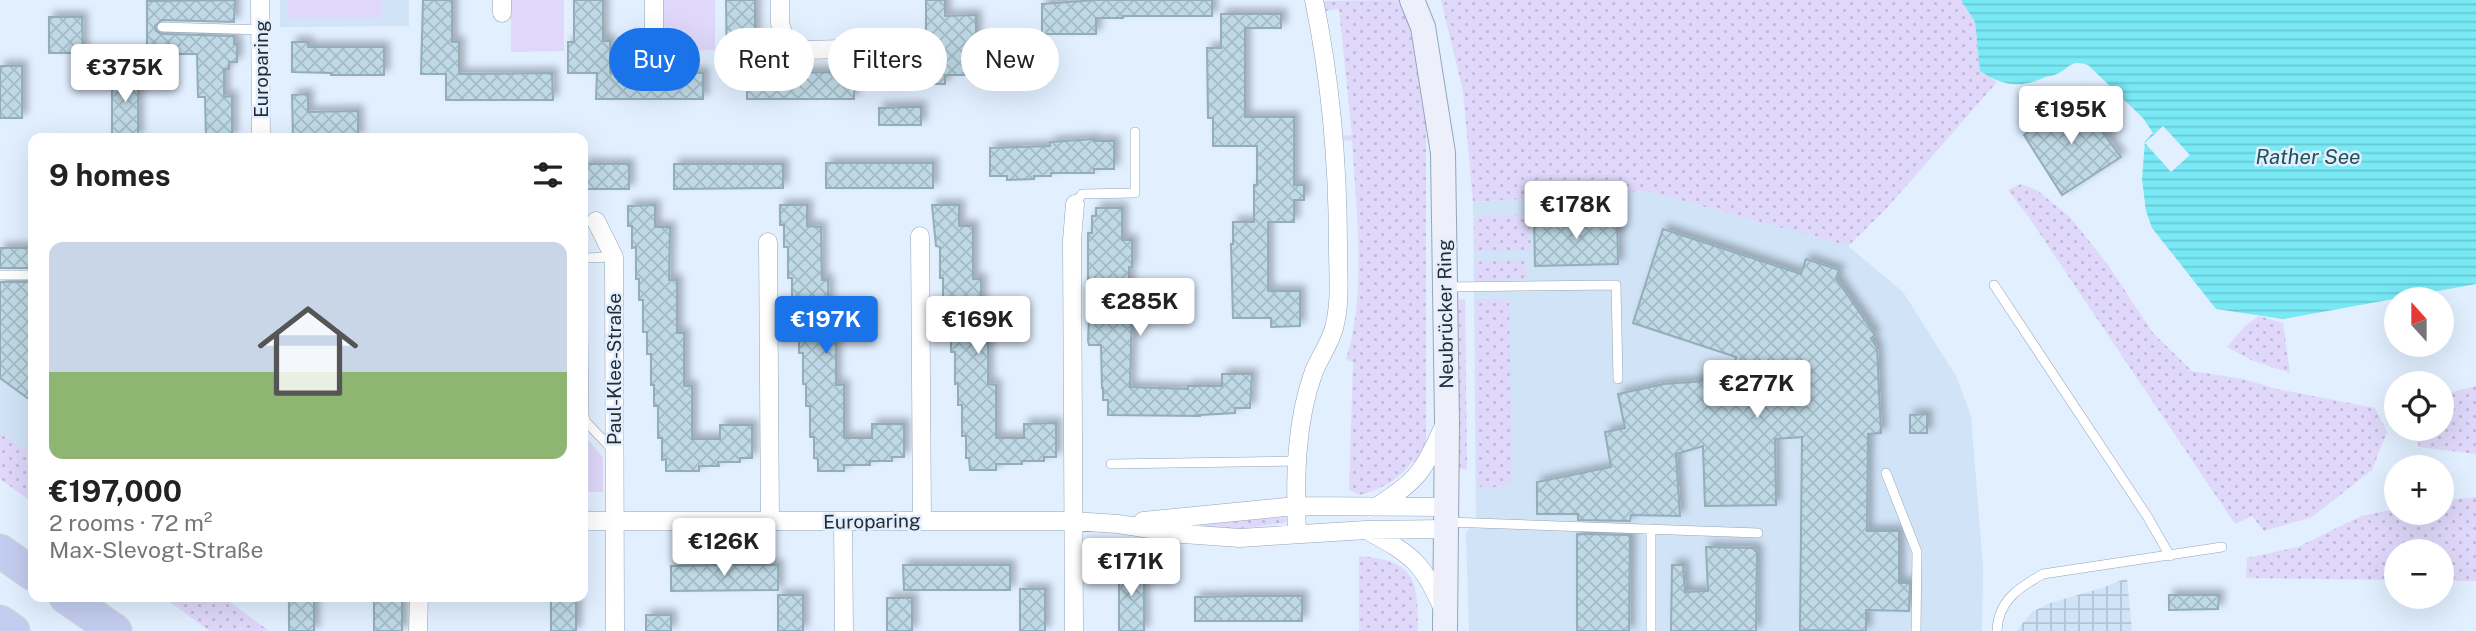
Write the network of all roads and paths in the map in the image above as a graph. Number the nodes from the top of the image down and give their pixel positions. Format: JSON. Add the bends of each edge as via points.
{"nodes":[{"id":1,"x":260,"y":0,"type":"edge"},
{"id":2,"x":654,"y":0,"type":"edge"},
{"id":3,"x":780,"y":0,"type":"edge"},
{"id":4,"x":1314,"y":0,"type":"edge"},
{"id":5,"x":1412,"y":0,"type":"edge"},
{"id":6,"x":162,"y":27,"type":"dead end"},
{"id":7,"x":654,"y":28,"type":"edge"},
{"id":8,"x":261,"y":30,"type":"junction"},
{"id":9,"x":828,"y":49,"type":"edge"},
{"id":10,"x":1135,"y":132,"type":"dead end"},
{"id":11,"x":261,"y":133,"type":"edge"},
{"id":12,"x":1075,"y":204,"type":"joint"},
{"id":13,"x":596,"y":221,"type":"dead end"},
{"id":14,"x":920,"y":236,"type":"dead end"},
{"id":15,"x":768,"y":242,"type":"dead end"},
{"id":16,"x":614,"y":257,"type":"junction"},
{"id":17,"x":588,"y":258,"type":"edge"},
{"id":18,"x":0,"y":275,"type":"edge"},
{"id":19,"x":28,"y":275,"type":"edge"},
{"id":20,"x":1994,"y":285,"type":"dead end"},
{"id":21,"x":1444,"y":287,"type":"junction"},
{"id":22,"x":1618,"y":379,"type":"dead end"},
{"id":23,"x":1447,"y":421,"type":"junction"},
{"id":24,"x":588,"y":424,"type":"edge"},
{"id":25,"x":614,"y":451,"type":"junction"},
{"id":26,"x":1296,"y":461,"type":"junction"},
{"id":27,"x":1111,"y":464,"type":"dead end"},
{"id":28,"x":1886,"y":474,"type":"dead end"},
{"id":29,"x":1296,"y":506,"type":"junction"},
{"id":30,"x":1376,"y":507,"type":"junction"},
{"id":31,"x":1446,"y":519,"type":"junction"},
{"id":32,"x":770,"y":520,"type":"junction"},
{"id":33,"x":922,"y":520,"type":"junction"},
{"id":34,"x":615,"y":521,"type":"junction"},
{"id":35,"x":1073,"y":521,"type":"junction"},
{"id":36,"x":588,"y":522,"type":"edge"},
{"id":37,"x":843,"y":522,"type":"junction"},
{"id":38,"x":1118,"y":524,"type":"junction"},
{"id":39,"x":1651,"y":529,"type":"junction"},
{"id":40,"x":1366,"y":530,"type":"junction"},
{"id":41,"x":1758,"y":533,"type":"dead end"},
{"id":42,"x":1297,"y":534,"type":"junction"},
{"id":43,"x":2222,"y":547,"type":"dead end"},
{"id":44,"x":0,"y":551,"type":"edge"},
{"id":45,"x":2170,"y":556,"type":"junction"},
{"id":46,"x":28,"y":571,"type":"edge"},
{"id":47,"x":73,"y":602,"type":"edge"},
{"id":48,"x":419,"y":602,"type":"edge"},
{"id":49,"x":0,"y":622,"type":"edge"},
{"id":50,"x":1445,"y":622,"type":"edge"},
{"id":51,"x":13,"y":631,"type":"edge"},
{"id":52,"x":116,"y":631,"type":"edge"},
{"id":53,"x":418,"y":631,"type":"edge"},
{"id":54,"x":615,"y":631,"type":"edge"},
{"id":55,"x":844,"y":631,"type":"edge"},
{"id":56,"x":1074,"y":631,"type":"edge"},
{"id":57,"x":1651,"y":631,"type":"edge"},
{"id":58,"x":1916,"y":631,"type":"edge"},
{"id":59,"x":1997,"y":631,"type":"edge"}],
"edges":[{"from":1,"to":8,"type":"street","name":"Europaring"},
{"from":2,"to":7,"type":"street"},
{"from":3,"to":9,"type":"street","via":[[786,43],[808,50]]},
{"from":4,"to":26,"type":"street","via":[[1336,158],[1338,300],[1334,329],[1314,370],[1302,413]]},
{"from":5,"to":21,"type":"main road","name":"Neubrücker Ring","via":[[1423,27],[1443,153]]},
{"from":6,"to":8,"type":"lane"},
{"from":8,"to":11,"type":"street","name":"Europaring"},
{"from":10,"to":12,"type":"lane","via":[[1135,193],[1082,194]]},
{"from":12,"to":35,"type":"street"},
{"from":13,"to":16,"type":"street","name":"Paul-Klee-Straße"},
{"from":14,"to":33,"type":"street"},
{"from":15,"to":32,"type":"street"},
{"from":16,"to":17,"type":"lane"},
{"from":16,"to":25,"type":"street","name":"Paul-Klee-Straße"},
{"from":18,"to":19,"type":"lane"},
{"from":20,"to":45,"type":"lane"},
{"from":21,"to":22,"type":"lane","via":[[1616,285]]},
{"from":21,"to":23,"type":"main road","name":"Neubrücker Ring"},
{"from":23,"to":30,"type":"street","via":[[1421,473]]},
{"from":23,"to":31,"type":"main road","name":"Neubrücker Ring"},
{"from":24,"to":25,"type":"lane"},
{"from":25,"to":34,"type":"street","name":"Paul-Klee-Straße"},
{"from":26,"to":27,"type":"lane"},
{"from":26,"to":29,"type":"street"},
{"from":28,"to":58,"type":"lane","via":[[1917,552]]},
{"from":29,"to":30,"type":"street","name":"Europaring"},
{"from":29,"to":38,"type":"street","name":"Europaring"},
{"from":29,"to":42,"type":"street"},
{"from":30,"to":31,"type":"street","name":"Europaring"},
{"from":31,"to":39,"type":"lane"},
{"from":31,"to":40,"type":"street","name":"Europaring"},
{"from":31,"to":50,"type":"main road","name":"Neubrücker Ring"},
{"from":32,"to":34,"type":"street","name":"Europaring"},
{"from":32,"to":37,"type":"street","name":"Europaring"},
{"from":33,"to":35,"type":"street","name":"Europaring"},
{"from":33,"to":37,"type":"street","name":"Europaring"},
{"from":34,"to":36,"type":"street","name":"Europaring"},
{"from":34,"to":54,"type":"street","name":"Paul-Klee-Straße"},
{"from":35,"to":38,"type":"street","name":"Europaring"},
{"from":35,"to":56,"type":"street"},
{"from":37,"to":55,"type":"street"},
{"from":38,"to":42,"type":"street","name":"Europaring","via":[[1240,538]]},
{"from":39,"to":41,"type":"lane"},
{"from":39,"to":57,"type":"lane"},
{"from":40,"to":42,"type":"street","name":"Europaring"},
{"from":40,"to":50,"type":"street","via":[[1411,556],[1422,568]]},
{"from":43,"to":45,"type":"lane"},
{"from":44,"to":46,"type":"highway"},
{"from":45,"to":59,"type":"lane","via":[[2043,574],[2006,600],[1997,618]]},
{"from":47,"to":52,"type":"highway"},
{"from":48,"to":53,"type":"street"},
{"from":49,"to":51,"type":"highway"}]}
